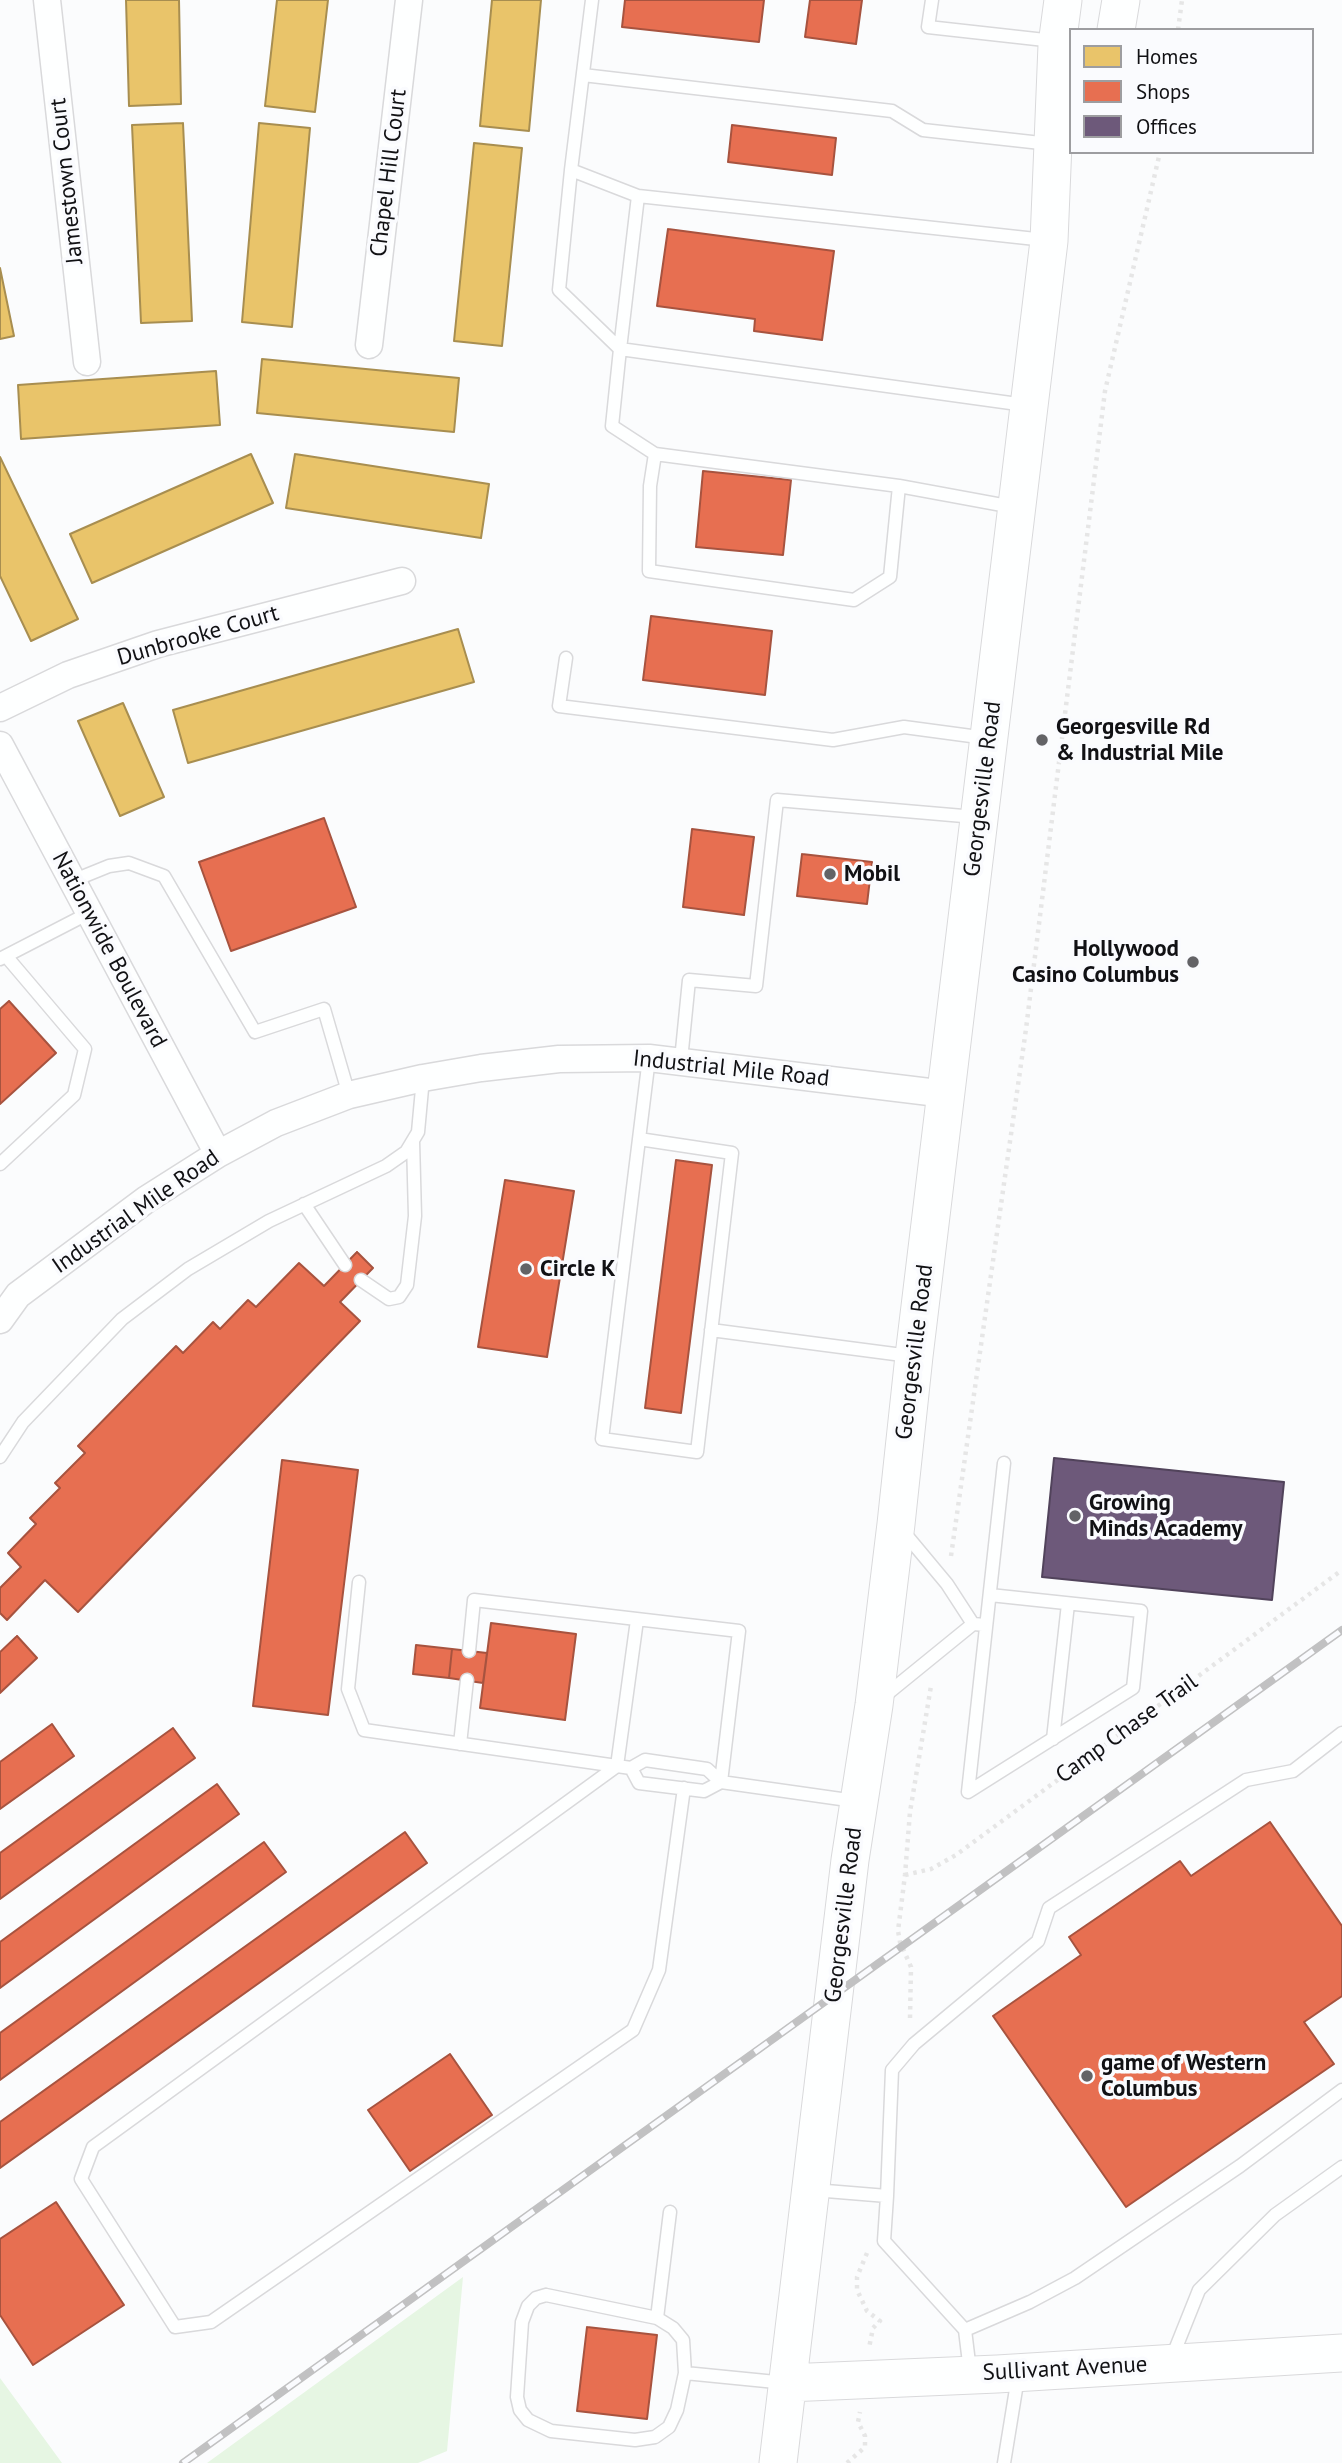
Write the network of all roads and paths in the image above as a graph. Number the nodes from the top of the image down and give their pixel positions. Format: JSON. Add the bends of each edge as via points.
{"nodes":[{"id":1,"x":47,"y":0,"type":"edge"},
{"id":2,"x":409,"y":0,"type":"edge"},
{"id":3,"x":592,"y":0,"type":"edge"},
{"id":4,"x":932,"y":0,"type":"edge"},
{"id":5,"x":1063,"y":0,"type":"edge"},
{"id":6,"x":1121,"y":0,"type":"edge"},
{"id":7,"x":1182,"y":0,"type":"edge"},
{"id":8,"x":1116,"y":28,"type":"edge"},
{"id":9,"x":1178,"y":28,"type":"edge"},
{"id":10,"x":1057,"y":42,"type":"junction"},
{"id":11,"x":583,"y":75,"type":"junction"},
{"id":12,"x":1064,"y":148,"type":"edge"},
{"id":13,"x":1160,"y":154,"type":"edge"},
{"id":14,"x":571,"y":170,"type":"junction"},
{"id":15,"x":638,"y":196,"type":"junction"},
{"id":16,"x":1049,"y":241,"type":"junction"},
{"id":17,"x":369,"y":345,"type":"dead end"},
{"id":18,"x":620,"y":349,"type":"junction"},
{"id":19,"x":87,"y":362,"type":"dead end"},
{"id":20,"x":1029,"y":405,"type":"junction"},
{"id":21,"x":655,"y":454,"type":"junction"},
{"id":22,"x":899,"y":485,"type":"junction"},
{"id":23,"x":1017,"y":508,"type":"junction"},
{"id":24,"x":402,"y":581,"type":"dead end"},
{"id":25,"x":566,"y":658,"type":"dead end"},
{"id":26,"x":0,"y":708,"type":"edge"},
{"id":27,"x":989,"y":738,"type":"junction"},
{"id":28,"x":0,"y":745,"type":"edge"},
{"id":29,"x":979,"y":818,"type":"junction"},
{"id":30,"x":72,"y":881,"type":"junction"},
{"id":31,"x":89,"y":913,"type":"junction"},
{"id":32,"x":3,"y":958,"type":"edge"},
{"id":33,"x":649,"y":1058,"type":"junction"},
{"id":34,"x":681,"y":1060,"type":"junction"},
{"id":35,"x":423,"y":1078,"type":"junction"},
{"id":36,"x":946,"y":1094,"type":"junction"},
{"id":37,"x":349,"y":1095,"type":"junction"},
{"id":38,"x":639,"y":1139,"type":"junction"},
{"id":39,"x":413,"y":1141,"type":"junction"},
{"id":40,"x":218,"y":1154,"type":"junction"},
{"id":41,"x":0,"y":1164,"type":"edge"},
{"id":42,"x":304,"y":1204,"type":"junction"},
{"id":43,"x":345,"y":1265,"type":"dead end"},
{"id":44,"x":361,"y":1280,"type":"dead end"},
{"id":45,"x":2,"y":1313,"type":"edge"},
{"id":46,"x":711,"y":1330,"type":"junction"},
{"id":47,"x":914,"y":1356,"type":"junction"},
{"id":48,"x":0,"y":1457,"type":"edge"},
{"id":49,"x":1004,"y":1463,"type":"dead end"},
{"id":50,"x":896,"y":1524,"type":"junction"},
{"id":51,"x":1342,"y":1570,"type":"edge"},
{"id":52,"x":359,"y":1582,"type":"dead end"},
{"id":53,"x":947,"y":1584,"type":"junction"},
{"id":54,"x":990,"y":1595,"type":"junction"},
{"id":55,"x":1068,"y":1604,"type":"junction"},
{"id":56,"x":637,"y":1619,"type":"junction"},
{"id":57,"x":980,"y":1625,"type":"junction"},
{"id":58,"x":469,"y":1651,"type":"dead end"},
{"id":59,"x":936,"y":1655,"type":"junction"},
{"id":60,"x":467,"y":1680,"type":"dead end"},
{"id":61,"x":874,"y":1705,"type":"junction"},
{"id":62,"x":1342,"y":1733,"type":"edge"},
{"id":63,"x":1053,"y":1739,"type":"junction"},
{"id":64,"x":460,"y":1744,"type":"junction"},
{"id":65,"x":617,"y":1766,"type":"junction"},
{"id":66,"x":631,"y":1768,"type":"junction"},
{"id":67,"x":721,"y":1782,"type":"junction"},
{"id":68,"x":684,"y":1788,"type":"junction"},
{"id":69,"x":859,"y":1801,"type":"junction"},
{"id":70,"x":1342,"y":2090,"type":"edge"},
{"id":71,"x":1342,"y":2167,"type":"edge"},
{"id":72,"x":810,"y":2190,"type":"junction"},
{"id":73,"x":887,"y":2196,"type":"junction"},
{"id":74,"x":670,"y":2212,"type":"dead end"},
{"id":75,"x":657,"y":2318,"type":"junction"},
{"id":76,"x":965,"y":2330,"type":"junction"},
{"id":77,"x":1342,"y":2353,"type":"edge"},
{"id":78,"x":1170,"y":2364,"type":"junction"},
{"id":79,"x":1019,"y":2372,"type":"junction"},
{"id":80,"x":685,"y":2373,"type":"junction"},
{"id":81,"x":971,"y":2374,"type":"junction"},
{"id":82,"x":788,"y":2383,"type":"junction"},
{"id":83,"x":778,"y":2463,"type":"edge"},
{"id":84,"x":1004,"y":2463,"type":"edge"}],
"edges":[{"from":1,"to":19,"type":"street","name":"Jamestown Court"},
{"from":2,"to":17,"type":"street","name":"Chapel Hill Court"},
{"from":3,"to":11,"type":"lane"},
{"from":4,"to":10,"type":"lane","via":[[929,27]]},
{"from":5,"to":10,"type":"main road","name":"Georgesville Road"},
{"from":6,"to":8,"type":"main road"},
{"from":7,"to":9,"type":"path"},
{"from":10,"to":12,"type":"main road","name":"Georgesville Road"},
{"from":11,"to":12,"type":"lane","via":[[892,111],[923,130]]},
{"from":11,"to":14,"type":"lane"},
{"from":12,"to":16,"type":"main road","name":"Georgesville Road"},
{"from":13,"to":53,"type":"path","via":[[1105,391],[1026,1029]]},
{"from":14,"to":15,"type":"lane"},
{"from":14,"to":18,"type":"lane","via":[[559,290]]},
{"from":15,"to":16,"type":"lane"},
{"from":15,"to":18,"type":"lane"},
{"from":16,"to":20,"type":"main road","name":"Georgesville Road"},
{"from":18,"to":20,"type":"lane"},
{"from":18,"to":21,"type":"lane","via":[[612,426]]},
{"from":20,"to":23,"type":"main road","name":"Georgesville Road"},
{"from":21,"to":22,"type":"lane"},
{"from":21,"to":22,"type":"lane","via":[[649,571],[854,600],[890,577]]},
{"from":22,"to":23,"type":"lane"},
{"from":23,"to":27,"type":"main road","name":"Georgesville Road"},
{"from":24,"to":26,"type":"street","name":"Dunbrooke Court","via":[[158,644],[68,675]]},
{"from":25,"to":27,"type":"lane","via":[[559,706],[833,740],[904,727]]},
{"from":27,"to":29,"type":"main road","name":"Georgesville Road"},
{"from":28,"to":30,"type":"street","name":"Nationwide Boulevard"},
{"from":29,"to":34,"type":"lane","via":[[777,800],[757,986],[689,980]]},
{"from":29,"to":36,"type":"main road","name":"Georgesville Road"},
{"from":30,"to":31,"type":"street","name":"Nationwide Boulevard"},
{"from":30,"to":37,"type":"lane","via":[[130,863],[164,876],[255,1032],[324,1009]]},
{"from":31,"to":32,"type":"lane"},
{"from":31,"to":40,"type":"street","name":"Nationwide Boulevard"},
{"from":32,"to":41,"type":"lane","via":[[85,1049],[74,1095]]},
{"from":33,"to":34,"type":"street","name":"Industrial Mile Road"},
{"from":33,"to":35,"type":"street","name":"Industrial Mile Road","via":[[559,1059]]},
{"from":33,"to":38,"type":"lane"},
{"from":34,"to":36,"type":"street","name":"Industrial Mile Road"},
{"from":35,"to":37,"type":"street","name":"Industrial Mile Road"},
{"from":35,"to":39,"type":"lane","via":[[418,1132]]},
{"from":36,"to":47,"type":"main road","name":"Georgesville Road"},
{"from":37,"to":40,"type":"street","name":"Industrial Mile Road","via":[[276,1123]]},
{"from":38,"to":46,"type":"lane","via":[[732,1153]]},
{"from":38,"to":46,"type":"lane","via":[[601,1439],[697,1452]]},
{"from":39,"to":42,"type":"lane","via":[[386,1166]]},
{"from":39,"to":44,"type":"lane","via":[[415,1216],[407,1285],[398,1297],[389,1299]]},
{"from":40,"to":45,"type":"street","name":"Industrial Mile Road","via":[[147,1199],[18,1295]]},
{"from":42,"to":43,"type":"lane"},
{"from":42,"to":48,"type":"lane","via":[[188,1269],[122,1319],[23,1422]]},
{"from":46,"to":47,"type":"lane"},
{"from":47,"to":50,"type":"main road","name":"Georgesville Road"},
{"from":49,"to":54,"type":"lane"},
{"from":50,"to":53,"type":"lane"},
{"from":50,"to":61,"type":"main road","name":"Georgesville Road"},
{"from":51,"to":59,"type":"path","name":"Camp Chase Trail","via":[[956,1855],[930,1869],[905,1875],[910,1812]]},
{"from":52,"to":64,"type":"lane","via":[[348,1689],[364,1730]]},
{"from":53,"to":57,"type":"lane"},
{"from":54,"to":55,"type":"lane"},
{"from":54,"to":57,"type":"lane"},
{"from":55,"to":63,"type":"lane"},
{"from":55,"to":63,"type":"lane","via":[[1141,1611],[1133,1688]]},
{"from":56,"to":58,"type":"lane","via":[[474,1600]]},
{"from":56,"to":65,"type":"lane"},
{"from":56,"to":67,"type":"lane","via":[[738,1631]]},
{"from":57,"to":59,"type":"lane"},
{"from":57,"to":63,"type":"lane","via":[[968,1792]]},
{"from":59,"to":61,"type":"lane"},
{"from":60,"to":64,"type":"lane"},
{"from":61,"to":69,"type":"main road","name":"Georgesville Road"},
{"from":62,"to":73,"type":"lane","via":[[1293,1771],[1246,1780],[1049,1908],[1038,1941],[914,2044],[892,2070]]},
{"from":64,"to":65,"type":"lane"},
{"from":65,"to":66,"type":"lane"},
{"from":65,"to":68,"type":"lane","via":[[93,2147],[81,2179],[175,2327],[211,2322],[633,2030],[659,1970]]},
{"from":66,"to":67,"type":"lane","via":[[645,1760],[707,1769]]},
{"from":66,"to":68,"type":"lane","via":[[639,1783]]},
{"from":67,"to":68,"type":"lane","via":[[704,1791]]},
{"from":67,"to":69,"type":"lane"},
{"from":69,"to":72,"type":"main road","name":"Georgesville Road"},
{"from":70,"to":76,"type":"lane","via":[[1075,2278]]},
{"from":71,"to":78,"type":"lane","via":[[1275,2215],[1199,2290]]},
{"from":72,"to":73,"type":"lane"},
{"from":72,"to":82,"type":"main road","name":"Georgesville Road"},
{"from":73,"to":76,"type":"lane","via":[[884,2241]]},
{"from":74,"to":75,"type":"lane"},
{"from":75,"to":80,"type":"lane","via":[[683,2340]]},
{"from":75,"to":80,"type":"lane","via":[[564,2297],[536,2298],[522,2322],[520,2410],[528,2420],[551,2431],[635,2440],[654,2437],[669,2427]]},
{"from":76,"to":81,"type":"lane"},
{"from":77,"to":78,"type":"main road","name":"Sullivant Avenue"},
{"from":78,"to":79,"type":"main road","name":"Sullivant Avenue"},
{"from":79,"to":81,"type":"main road","name":"Sullivant Avenue"},
{"from":79,"to":84,"type":"lane"},
{"from":80,"to":82,"type":"lane"},
{"from":81,"to":82,"type":"main road","name":"Sullivant Avenue"},
{"from":82,"to":83,"type":"main road","name":"Georgesville Road"}]}
